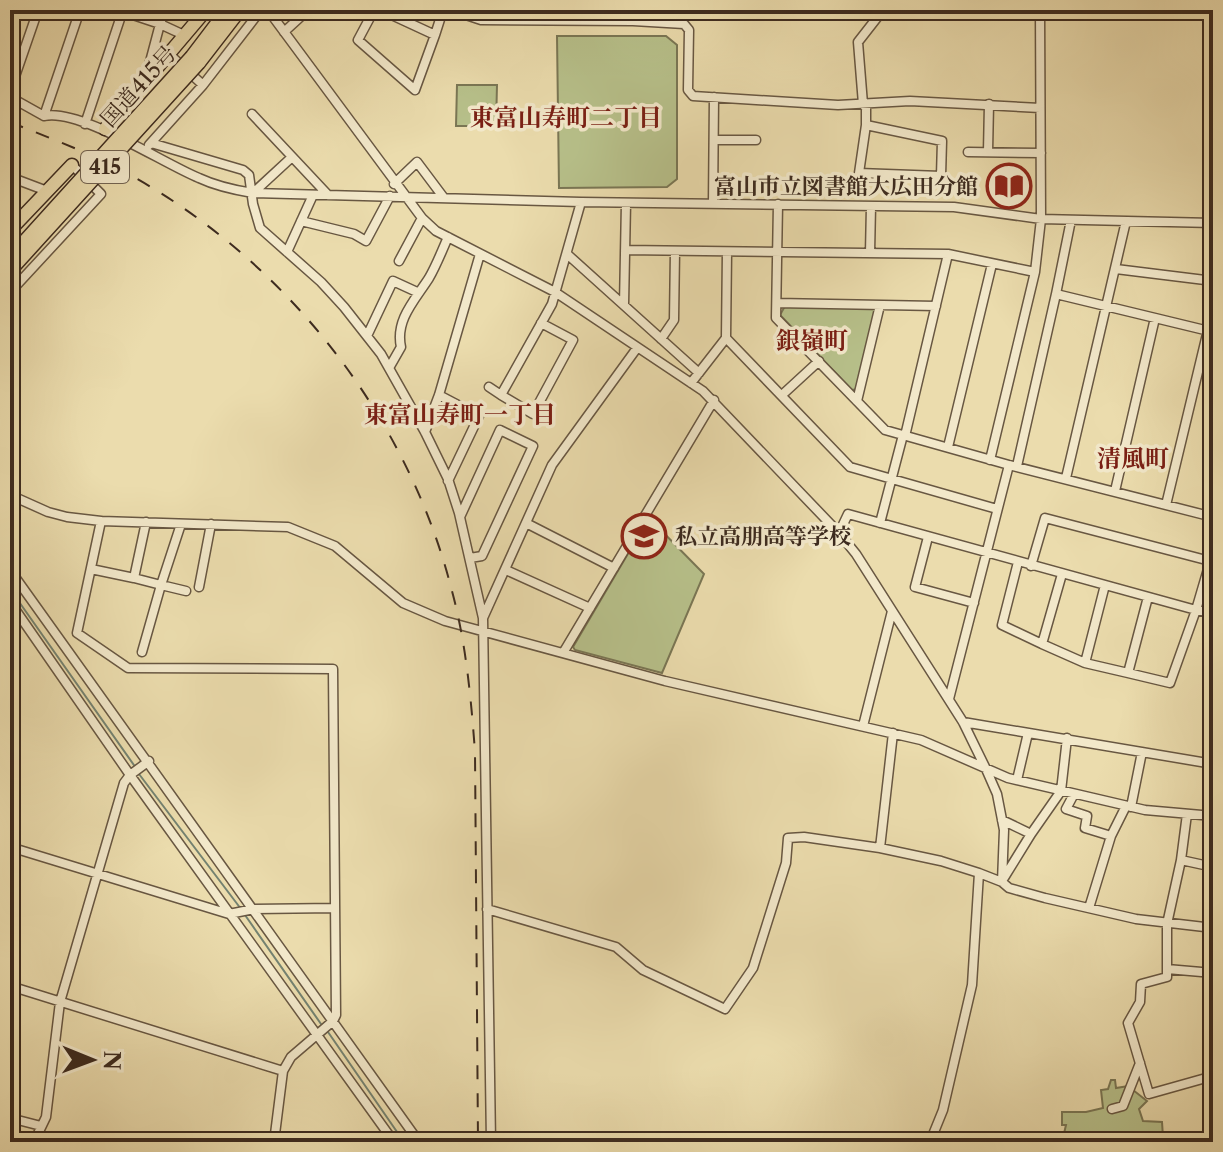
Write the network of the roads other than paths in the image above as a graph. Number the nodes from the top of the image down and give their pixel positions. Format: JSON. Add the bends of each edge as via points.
{"nodes":[{"id":1,"x":19,"y":10,"type":"edge"},
{"id":2,"x":80,"y":10,"type":"edge"},
{"id":3,"x":165,"y":10,"type":"edge"},
{"id":4,"x":206,"y":10,"type":"edge"},
{"id":5,"x":227,"y":10,"type":"edge"},
{"id":6,"x":240,"y":10,"type":"edge"},
{"id":7,"x":261,"y":10,"type":"edge"},
{"id":8,"x":268,"y":10,"type":"edge"},
{"id":9,"x":308,"y":10,"type":"edge"},
{"id":10,"x":374,"y":10,"type":"edge"},
{"id":11,"x":381,"y":10,"type":"edge"},
{"id":12,"x":443,"y":10,"type":"edge"},
{"id":13,"x":451,"y":10,"type":"edge"},
{"id":14,"x":543,"y":10,"type":"edge"},
{"id":15,"x":588,"y":10,"type":"edge"},
{"id":16,"x":635,"y":10,"type":"edge"},
{"id":17,"x":676,"y":10,"type":"edge"},
{"id":18,"x":883,"y":10,"type":"edge"},
{"id":19,"x":1040,"y":10,"type":"edge"},
{"id":20,"x":121,"y":11,"type":"edge"},
{"id":21,"x":37,"y":13,"type":"edge"},
{"id":22,"x":541,"y":20,"type":"junction"},
{"id":23,"x":586,"y":21,"type":"junction"},
{"id":24,"x":633,"y":21,"type":"junction"},
{"id":25,"x":676,"y":23,"type":"junction"},
{"id":26,"x":160,"y":24,"type":"junction"},
{"id":27,"x":284,"y":32,"type":"junction"},
{"id":28,"x":435,"y":35,"type":"junction"},
{"id":29,"x":186,"y":36,"type":"junction"},
{"id":30,"x":170,"y":55,"type":"junction"},
{"id":31,"x":196,"y":60,"type":"junction"},
{"id":32,"x":146,"y":81,"type":"junction"},
{"id":33,"x":203,"y":85,"type":"junction"},
{"id":34,"x":10,"y":91,"type":"edge"},
{"id":35,"x":10,"y":97,"type":"edge"},
{"id":36,"x":714,"y":97,"type":"junction"},
{"id":37,"x":863,"y":104,"type":"junction"},
{"id":38,"x":989,"y":104,"type":"junction"},
{"id":39,"x":1040,"y":108,"type":"junction"},
{"id":40,"x":252,"y":114,"type":"dead end"},
{"id":41,"x":44,"y":116,"type":"junction"},
{"id":42,"x":85,"y":124,"type":"junction"},
{"id":43,"x":866,"y":125,"type":"junction"},
{"id":44,"x":105,"y":129,"type":"junction"},
{"id":45,"x":714,"y":140,"type":"junction"},
{"id":46,"x":756,"y":140,"type":"dead end"},
{"id":47,"x":151,"y":143,"type":"junction"},
{"id":48,"x":143,"y":151,"type":"junction"},
{"id":49,"x":968,"y":152,"type":"dead end"},
{"id":50,"x":988,"y":152,"type":"junction"},
{"id":51,"x":1041,"y":153,"type":"junction"},
{"id":52,"x":292,"y":157,"type":"junction"},
{"id":53,"x":72,"y":165,"type":"joint"},
{"id":54,"x":10,"y":177,"type":"edge"},
{"id":55,"x":394,"y":184,"type":"junction"},
{"id":56,"x":47,"y":191,"type":"junction"},
{"id":57,"x":253,"y":193,"type":"junction"},
{"id":58,"x":313,"y":195,"type":"junction"},
{"id":59,"x":328,"y":195,"type":"junction"},
{"id":60,"x":390,"y":196,"type":"junction"},
{"id":61,"x":405,"y":197,"type":"junction"},
{"id":62,"x":444,"y":198,"type":"junction"},
{"id":63,"x":581,"y":202,"type":"junction"},
{"id":64,"x":626,"y":203,"type":"junction"},
{"id":65,"x":713,"y":204,"type":"junction"},
{"id":66,"x":778,"y":204,"type":"junction"},
{"id":67,"x":871,"y":206,"type":"junction"},
{"id":68,"x":422,"y":218,"type":"junction"},
{"id":69,"x":1041,"y":219,"type":"junction"},
{"id":70,"x":1071,"y":220,"type":"junction"},
{"id":71,"x":301,"y":221,"type":"junction"},
{"id":72,"x":1126,"y":221,"type":"junction"},
{"id":73,"x":1213,"y":223,"type":"edge"},
{"id":74,"x":10,"y":229,"type":"edge"},
{"id":75,"x":448,"y":237,"type":"junction"},
{"id":76,"x":625,"y":250,"type":"junction"},
{"id":77,"x":675,"y":251,"type":"junction"},
{"id":78,"x":287,"y":252,"type":"junction"},
{"id":79,"x":727,"y":252,"type":"junction"},
{"id":80,"x":777,"y":252,"type":"junction"},
{"id":81,"x":870,"y":253,"type":"junction"},
{"id":82,"x":480,"y":254,"type":"junction"},
{"id":83,"x":567,"y":254,"type":"junction"},
{"id":84,"x":948,"y":254,"type":"junction"},
{"id":85,"x":10,"y":257,"type":"edge"},
{"id":86,"x":399,"y":261,"type":"dead end"},
{"id":87,"x":992,"y":264,"type":"junction"},
{"id":88,"x":1116,"y":269,"type":"junction"},
{"id":89,"x":10,"y":271,"type":"edge"},
{"id":90,"x":1035,"y":272,"type":"junction"},
{"id":91,"x":1213,"y":281,"type":"edge"},
{"id":92,"x":417,"y":292,"type":"junction"},
{"id":93,"x":555,"y":292,"type":"junction"},
{"id":94,"x":12,"y":294,"type":"edge"},
{"id":95,"x":1056,"y":294,"type":"junction"},
{"id":96,"x":777,"y":303,"type":"junction"},
{"id":97,"x":624,"y":305,"type":"junction"},
{"id":98,"x":880,"y":305,"type":"junction"},
{"id":99,"x":936,"y":306,"type":"junction"},
{"id":100,"x":1106,"y":306,"type":"junction"},
{"id":101,"x":1155,"y":318,"type":"junction"},
{"id":102,"x":541,"y":323,"type":"junction"},
{"id":103,"x":1211,"y":331,"type":"edge"},
{"id":104,"x":367,"y":336,"type":"junction"},
{"id":105,"x":726,"y":338,"type":"junction"},
{"id":106,"x":661,"y":339,"type":"junction"},
{"id":107,"x":637,"y":348,"type":"junction"},
{"id":108,"x":819,"y":361,"type":"junction"},
{"id":109,"x":389,"y":368,"type":"junction"},
{"id":110,"x":699,"y":373,"type":"junction"},
{"id":111,"x":691,"y":383,"type":"junction"},
{"id":112,"x":489,"y":387,"type":"dead end"},
{"id":113,"x":439,"y":395,"type":"junction"},
{"id":114,"x":501,"y":395,"type":"junction"},
{"id":115,"x":782,"y":395,"type":"junction"},
{"id":116,"x":714,"y":400,"type":"junction"},
{"id":117,"x":857,"y":401,"type":"junction"},
{"id":118,"x":425,"y":432,"type":"junction"},
{"id":119,"x":904,"y":435,"type":"junction"},
{"id":120,"x":948,"y":447,"type":"junction"},
{"id":121,"x":990,"y":460,"type":"junction"},
{"id":122,"x":1013,"y":466,"type":"junction"},
{"id":123,"x":1066,"y":478,"type":"junction"},
{"id":124,"x":892,"y":479,"type":"junction"},
{"id":125,"x":448,"y":481,"type":"junction"},
{"id":126,"x":1115,"y":491,"type":"junction"},
{"id":127,"x":10,"y":495,"type":"edge"},
{"id":128,"x":1166,"y":505,"type":"junction"},
{"id":129,"x":997,"y":509,"type":"junction"},
{"id":130,"x":1213,"y":517,"type":"edge"},
{"id":131,"x":460,"y":518,"type":"junction"},
{"id":132,"x":101,"y":521,"type":"junction"},
{"id":133,"x":146,"y":522,"type":"junction"},
{"id":134,"x":526,"y":523,"type":"junction"},
{"id":135,"x":880,"y":523,"type":"junction"},
{"id":136,"x":181,"y":524,"type":"junction"},
{"id":137,"x":211,"y":524,"type":"junction"},
{"id":138,"x":839,"y":533,"type":"junction"},
{"id":139,"x":928,"y":537,"type":"junction"},
{"id":140,"x":986,"y":553,"type":"junction"},
{"id":141,"x":1212,"y":557,"type":"edge"},
{"id":142,"x":470,"y":558,"type":"junction"},
{"id":143,"x":1018,"y":562,"type":"junction"},
{"id":144,"x":1031,"y":566,"type":"junction"},
{"id":145,"x":614,"y":568,"type":"junction"},
{"id":146,"x":91,"y":569,"type":"junction"},
{"id":147,"x":10,"y":570,"type":"edge"},
{"id":148,"x":506,"y":570,"type":"junction"},
{"id":149,"x":1062,"y":574,"type":"junction"},
{"id":150,"x":134,"y":578,"type":"junction"},
{"id":151,"x":161,"y":585,"type":"junction"},
{"id":152,"x":1105,"y":585,"type":"junction"},
{"id":153,"x":199,"y":587,"type":"dead end"},
{"id":154,"x":186,"y":591,"type":"dead end"},
{"id":155,"x":1148,"y":597,"type":"junction"},
{"id":156,"x":10,"y":602,"type":"edge"},
{"id":157,"x":974,"y":603,"type":"junction"},
{"id":158,"x":590,"y":608,"type":"junction"},
{"id":159,"x":1196,"y":610,"type":"junction"},
{"id":160,"x":892,"y":611,"type":"junction"},
{"id":161,"x":1213,"y":613,"type":"edge"},
{"id":162,"x":483,"y":618,"type":"junction"},
{"id":163,"x":482,"y":630,"type":"junction"},
{"id":164,"x":77,"y":633,"type":"junction"},
{"id":165,"x":1042,"y":644,"type":"junction"},
{"id":166,"x":69,"y":651,"type":"junction"},
{"id":167,"x":142,"y":652,"type":"dead end"},
{"id":168,"x":563,"y":653,"type":"junction"},
{"id":169,"x":1085,"y":663,"type":"junction"},
{"id":170,"x":1128,"y":673,"type":"junction"},
{"id":171,"x":949,"y":699,"type":"junction"},
{"id":172,"x":963,"y":722,"type":"junction"},
{"id":173,"x":863,"y":726,"type":"junction"},
{"id":174,"x":893,"y":733,"type":"junction"},
{"id":175,"x":1028,"y":733,"type":"junction"},
{"id":176,"x":1067,"y":738,"type":"junction"},
{"id":177,"x":1142,"y":752,"type":"junction"},
{"id":178,"x":149,"y":761,"type":"junction"},
{"id":179,"x":1213,"y":764,"type":"edge"},
{"id":180,"x":986,"y":769,"type":"junction"},
{"id":181,"x":130,"y":775,"type":"junction"},
{"id":182,"x":1017,"y":780,"type":"junction"},
{"id":183,"x":1061,"y":791,"type":"junction"},
{"id":184,"x":1074,"y":794,"type":"junction"},
{"id":185,"x":1128,"y":806,"type":"junction"},
{"id":186,"x":1187,"y":814,"type":"junction"},
{"id":187,"x":1213,"y":816,"type":"edge"},
{"id":188,"x":1002,"y":820,"type":"junction"},
{"id":189,"x":1031,"y":834,"type":"junction"},
{"id":190,"x":1111,"y":836,"type":"junction"},
{"id":191,"x":10,"y":847,"type":"edge"},
{"id":192,"x":880,"y":848,"type":"junction"},
{"id":193,"x":1181,"y":860,"type":"junction"},
{"id":194,"x":1213,"y":867,"type":"edge"},
{"id":195,"x":979,"y":873,"type":"junction"},
{"id":196,"x":97,"y":875,"type":"junction"},
{"id":197,"x":1002,"y":882,"type":"junction"},
{"id":198,"x":335,"y":908,"type":"junction"},
{"id":199,"x":1089,"y":908,"type":"junction"},
{"id":200,"x":254,"y":909,"type":"junction"},
{"id":201,"x":487,"y":909,"type":"junction"},
{"id":202,"x":229,"y":914,"type":"junction"},
{"id":203,"x":1167,"y":924,"type":"junction"},
{"id":204,"x":1213,"y":928,"type":"edge"},
{"id":205,"x":1167,"y":969,"type":"junction"},
{"id":206,"x":1213,"y":973,"type":"edge"},
{"id":207,"x":10,"y":986,"type":"edge"},
{"id":208,"x":60,"y":1002,"type":"junction"},
{"id":209,"x":333,"y":1021,"type":"junction"},
{"id":210,"x":315,"y":1033,"type":"junction"},
{"id":211,"x":1140,"y":1063,"type":"junction"},
{"id":212,"x":283,"y":1071,"type":"junction"},
{"id":213,"x":1213,"y":1076,"type":"edge"},
{"id":214,"x":1112,"y":1109,"type":"dead end"},
{"id":215,"x":10,"y":1118,"type":"edge"},
{"id":216,"x":41,"y":1126,"type":"junction"},
{"id":217,"x":34,"y":1142,"type":"edge"},
{"id":218,"x":274,"y":1142,"type":"edge"},
{"id":219,"x":394,"y":1142,"type":"edge"},
{"id":220,"x":419,"y":1142,"type":"edge"},
{"id":221,"x":491,"y":1142,"type":"edge"},
{"id":222,"x":930,"y":1142,"type":"edge"}],
"edges":[{"from":1,"to":21,"type":"street"},
{"from":2,"to":41,"type":"street"},
{"from":3,"to":26,"type":"street"},
{"from":4,"to":29,"type":"highway","name":"国道415号","number":"415"},
{"from":5,"to":31,"type":"highway","name":"国道415号","number":"415"},
{"from":6,"to":31,"type":"highway","name":"国道415号","number":"415"},
{"from":7,"to":33,"type":"street"},
{"from":8,"to":27,"type":"street"},
{"from":9,"to":27,"type":"street"},
{"from":10,"to":28,"type":"street","via":[[358,40],[415,90]]},
{"from":11,"to":28,"type":"street"},
{"from":12,"to":28,"type":"street"},
{"from":13,"to":22,"type":"street","via":[[481,20]]},
{"from":14,"to":22,"type":"street"},
{"from":15,"to":23,"type":"street"},
{"from":16,"to":24,"type":"street"},
{"from":17,"to":25,"type":"street"},
{"from":18,"to":37,"type":"street","via":[[858,42]]},
{"from":19,"to":39,"type":"street"},
{"from":20,"to":26,"type":"street"},
{"from":20,"to":42,"type":"street"},
{"from":21,"to":34,"type":"street"},
{"from":22,"to":23,"type":"street"},
{"from":23,"to":24,"type":"street"},
{"from":24,"to":25,"type":"street"},
{"from":25,"to":36,"type":"street","via":[[689,30],[688,90],[693,96]]},
{"from":26,"to":29,"type":"street"},
{"from":26,"to":32,"type":"street"},
{"from":27,"to":55,"type":"street"},
{"from":29,"to":30,"type":"highway","name":"国道415号","number":"415"},
{"from":30,"to":32,"type":"highway","name":"国道415号","number":"415"},
{"from":30,"to":33,"type":"street"},
{"from":31,"to":85,"type":"highway","name":"国道415号","number":"415","bridge":true},
{"from":31,"to":89,"type":"highway","name":"国道415号","number":"415","bridge":true},
{"from":32,"to":44,"type":"highway","name":"国道415号","number":"415"},
{"from":33,"to":47,"type":"street"},
{"from":35,"to":41,"type":"street"},
{"from":36,"to":37,"type":"street"},
{"from":36,"to":45,"type":"street"},
{"from":37,"to":38,"type":"street"},
{"from":37,"to":43,"type":"street"},
{"from":38,"to":39,"type":"street"},
{"from":38,"to":50,"type":"street"},
{"from":39,"to":51,"type":"street"},
{"from":40,"to":52,"type":"street"},
{"from":41,"to":42,"type":"street","via":[[55,114]]},
{"from":42,"to":44,"type":"street"},
{"from":43,"to":43,"type":"street","via":[[859,173],[941,176],[942,141]]},
{"from":44,"to":48,"type":"street"},
{"from":45,"to":46,"type":"street"},
{"from":45,"to":65,"type":"street"},
{"from":47,"to":48,"type":"street"},
{"from":47,"to":57,"type":"street","via":[[243,170]]},
{"from":48,"to":57,"type":"street","via":[[199,179]]},
{"from":49,"to":50,"type":"street"},
{"from":50,"to":51,"type":"street"},
{"from":51,"to":69,"type":"street"},
{"from":52,"to":57,"type":"street"},
{"from":52,"to":59,"type":"street"},
{"from":53,"to":56,"type":"highway","number":"415"},
{"from":53,"to":94,"type":"street","via":[[101,194]]},
{"from":54,"to":56,"type":"street"},
{"from":55,"to":61,"type":"street"},
{"from":55,"to":62,"type":"street","via":[[417,162]]},
{"from":56,"to":74,"type":"highway","number":"415"},
{"from":57,"to":58,"type":"street"},
{"from":57,"to":78,"type":"street","via":[[260,228]]},
{"from":58,"to":59,"type":"street"},
{"from":58,"to":71,"type":"street"},
{"from":59,"to":60,"type":"street"},
{"from":60,"to":61,"type":"street"},
{"from":60,"to":71,"type":"street","via":[[366,241]]},
{"from":61,"to":62,"type":"street"},
{"from":61,"to":68,"type":"street"},
{"from":62,"to":63,"type":"street"},
{"from":63,"to":64,"type":"street"},
{"from":63,"to":83,"type":"street"},
{"from":64,"to":65,"type":"street"},
{"from":64,"to":76,"type":"street"},
{"from":65,"to":66,"type":"street"},
{"from":66,"to":67,"type":"street"},
{"from":66,"to":80,"type":"street"},
{"from":67,"to":69,"type":"street","via":[[954,207]]},
{"from":67,"to":81,"type":"street"},
{"from":68,"to":75,"type":"street"},
{"from":68,"to":86,"type":"street"},
{"from":69,"to":70,"type":"street"},
{"from":69,"to":90,"type":"street"},
{"from":70,"to":72,"type":"street"},
{"from":70,"to":95,"type":"street"},
{"from":71,"to":78,"type":"street"},
{"from":72,"to":73,"type":"street"},
{"from":72,"to":88,"type":"street"},
{"from":75,"to":82,"type":"street"},
{"from":75,"to":92,"type":"street"},
{"from":76,"to":77,"type":"street"},
{"from":76,"to":97,"type":"street"},
{"from":77,"to":79,"type":"street"},
{"from":77,"to":106,"type":"street","via":[[674,320]]},
{"from":78,"to":104,"type":"street"},
{"from":79,"to":80,"type":"street"},
{"from":79,"to":105,"type":"street"},
{"from":80,"to":81,"type":"street"},
{"from":80,"to":96,"type":"street"},
{"from":81,"to":84,"type":"street"},
{"from":82,"to":93,"type":"street"},
{"from":82,"to":113,"type":"street"},
{"from":83,"to":93,"type":"street"},
{"from":83,"to":97,"type":"street"},
{"from":84,"to":87,"type":"street"},
{"from":84,"to":99,"type":"street"},
{"from":87,"to":90,"type":"street"},
{"from":87,"to":120,"type":"street"},
{"from":88,"to":91,"type":"street"},
{"from":88,"to":100,"type":"street"},
{"from":90,"to":121,"type":"street"},
{"from":92,"to":104,"type":"street","via":[[393,281]]},
{"from":92,"to":109,"type":"street","via":[[398,332],[401,347]]},
{"from":93,"to":102,"type":"street"},
{"from":93,"to":107,"type":"street"},
{"from":95,"to":100,"type":"street"},
{"from":95,"to":122,"type":"street"},
{"from":96,"to":98,"type":"street"},
{"from":96,"to":108,"type":"street","via":[[776,318]]},
{"from":97,"to":106,"type":"street"},
{"from":98,"to":99,"type":"street"},
{"from":98,"to":117,"type":"street"},
{"from":99,"to":119,"type":"street"},
{"from":100,"to":101,"type":"street"},
{"from":100,"to":123,"type":"street"},
{"from":101,"to":103,"type":"street"},
{"from":101,"to":126,"type":"street"},
{"from":102,"to":114,"type":"street"},
{"from":102,"to":114,"type":"street","via":[[573,340],[533,414]]},
{"from":103,"to":128,"type":"street"},
{"from":104,"to":109,"type":"street"},
{"from":105,"to":110,"type":"street"},
{"from":105,"to":115,"type":"street"},
{"from":106,"to":110,"type":"street"},
{"from":107,"to":111,"type":"street"},
{"from":107,"to":134,"type":"street","via":[[552,465]]},
{"from":108,"to":115,"type":"street"},
{"from":108,"to":117,"type":"street"},
{"from":109,"to":118,"type":"street"},
{"from":110,"to":111,"type":"street"},
{"from":111,"to":116,"type":"street"},
{"from":112,"to":114,"type":"street"},
{"from":113,"to":118,"type":"street"},
{"from":113,"to":125,"type":"street","via":[[479,416]]},
{"from":115,"to":124,"type":"street","via":[[850,467]]},
{"from":116,"to":138,"type":"street"},
{"from":116,"to":145,"type":"street"},
{"from":117,"to":119,"type":"street","via":[[885,430]]},
{"from":118,"to":125,"type":"street"},
{"from":119,"to":120,"type":"street"},
{"from":119,"to":124,"type":"street"},
{"from":120,"to":121,"type":"street"},
{"from":121,"to":122,"type":"street"},
{"from":122,"to":123,"type":"street"},
{"from":122,"to":129,"type":"street"},
{"from":123,"to":126,"type":"street"},
{"from":124,"to":129,"type":"street"},
{"from":124,"to":135,"type":"street"},
{"from":125,"to":131,"type":"street"},
{"from":126,"to":128,"type":"street"},
{"from":127,"to":132,"type":"street","via":[[48,512]]},
{"from":128,"to":130,"type":"street"},
{"from":129,"to":140,"type":"street"},
{"from":131,"to":142,"type":"street"},
{"from":131,"to":142,"type":"street","via":[[500,430],[533,446],[482,556]]},
{"from":132,"to":133,"type":"street"},
{"from":132,"to":146,"type":"street"},
{"from":133,"to":136,"type":"street"},
{"from":133,"to":150,"type":"street"},
{"from":134,"to":145,"type":"street"},
{"from":134,"to":148,"type":"street"},
{"from":135,"to":138,"type":"street","via":[[848,514]]},
{"from":135,"to":139,"type":"street"},
{"from":136,"to":137,"type":"street"},
{"from":136,"to":151,"type":"street"},
{"from":137,"to":153,"type":"street"},
{"from":137,"to":163,"type":"street","via":[[288,527],[335,546],[403,603]]},
{"from":138,"to":160,"type":"street"},
{"from":139,"to":140,"type":"street"},
{"from":139,"to":157,"type":"street","via":[[915,587]]},
{"from":140,"to":143,"type":"street"},
{"from":140,"to":157,"type":"street"},
{"from":141,"to":144,"type":"street","via":[[1045,518]]},
{"from":141,"to":159,"type":"street"},
{"from":142,"to":162,"type":"street"},
{"from":143,"to":144,"type":"street"},
{"from":143,"to":165,"type":"street","via":[[1002,625]]},
{"from":144,"to":149,"type":"street"},
{"from":145,"to":158,"type":"street"},
{"from":146,"to":150,"type":"street"},
{"from":146,"to":164,"type":"street"},
{"from":147,"to":166,"type":"street"},
{"from":148,"to":158,"type":"street"},
{"from":148,"to":162,"type":"street"},
{"from":149,"to":152,"type":"street"},
{"from":149,"to":165,"type":"street"},
{"from":150,"to":151,"type":"street"},
{"from":151,"to":154,"type":"street"},
{"from":151,"to":167,"type":"street"},
{"from":152,"to":155,"type":"street"},
{"from":152,"to":169,"type":"street"},
{"from":155,"to":159,"type":"street"},
{"from":155,"to":170,"type":"street"},
{"from":156,"to":181,"type":"street"},
{"from":157,"to":171,"type":"street"},
{"from":158,"to":168,"type":"street"},
{"from":159,"to":161,"type":"street"},
{"from":159,"to":170,"type":"street","via":[[1170,683]]},
{"from":160,"to":171,"type":"street"},
{"from":160,"to":173,"type":"street"},
{"from":162,"to":163,"type":"street"},
{"from":163,"to":168,"type":"street"},
{"from":163,"to":201,"type":"street"},
{"from":164,"to":166,"type":"street"},
{"from":164,"to":198,"type":"street","via":[[128,668],[333,669]]},
{"from":165,"to":169,"type":"street"},
{"from":166,"to":178,"type":"street"},
{"from":168,"to":173,"type":"street"},
{"from":169,"to":170,"type":"street"},
{"from":171,"to":172,"type":"street"},
{"from":172,"to":175,"type":"street"},
{"from":172,"to":180,"type":"street"},
{"from":173,"to":174,"type":"street"},
{"from":174,"to":180,"type":"street","via":[[931,743]]},
{"from":174,"to":192,"type":"street"},
{"from":175,"to":176,"type":"street"},
{"from":175,"to":182,"type":"street"},
{"from":176,"to":177,"type":"street"},
{"from":176,"to":183,"type":"street"},
{"from":177,"to":179,"type":"street"},
{"from":177,"to":185,"type":"street"},
{"from":178,"to":181,"type":"street"},
{"from":178,"to":200,"type":"street"},
{"from":180,"to":182,"type":"street"},
{"from":180,"to":188,"type":"street"},
{"from":181,"to":196,"type":"street"},
{"from":181,"to":202,"type":"street"},
{"from":182,"to":183,"type":"street"},
{"from":183,"to":184,"type":"street"},
{"from":183,"to":189,"type":"street"},
{"from":184,"to":185,"type":"street"},
{"from":184,"to":190,"type":"street","via":[[1066,809],[1087,816],[1085,828]]},
{"from":185,"to":186,"type":"street"},
{"from":185,"to":190,"type":"street"},
{"from":186,"to":187,"type":"street"},
{"from":186,"to":193,"type":"street"},
{"from":188,"to":189,"type":"street"},
{"from":188,"to":197,"type":"street"},
{"from":189,"to":197,"type":"street"},
{"from":190,"to":199,"type":"street"},
{"from":191,"to":196,"type":"street"},
{"from":192,"to":195,"type":"street"},
{"from":192,"to":201,"type":"street","via":[[788,838],[786,863],[753,968],[725,1009],[643,970],[616,947]]},
{"from":193,"to":194,"type":"street"},
{"from":193,"to":203,"type":"street"},
{"from":195,"to":197,"type":"street"},
{"from":195,"to":222,"type":"street","via":[[972,985],[943,1110]]},
{"from":196,"to":202,"type":"street"},
{"from":196,"to":208,"type":"street"},
{"from":197,"to":199,"type":"street"},
{"from":198,"to":200,"type":"street"},
{"from":198,"to":209,"type":"street"},
{"from":199,"to":203,"type":"street"},
{"from":200,"to":202,"type":"street"},
{"from":200,"to":209,"type":"street"},
{"from":201,"to":221,"type":"street"},
{"from":202,"to":210,"type":"street"},
{"from":203,"to":204,"type":"street"},
{"from":203,"to":205,"type":"street"},
{"from":205,"to":206,"type":"street"},
{"from":205,"to":211,"type":"street","via":[[1167,977],[1141,984],[1140,1002],[1128,1023]]},
{"from":207,"to":208,"type":"street"},
{"from":208,"to":212,"type":"street"},
{"from":208,"to":216,"type":"street"},
{"from":209,"to":210,"type":"street"},
{"from":209,"to":220,"type":"street"},
{"from":210,"to":212,"type":"street"},
{"from":210,"to":219,"type":"street"},
{"from":211,"to":213,"type":"street","via":[[1149,1094]]},
{"from":211,"to":214,"type":"street","via":[[1123,1106]]},
{"from":212,"to":218,"type":"street"},
{"from":215,"to":216,"type":"street"},
{"from":216,"to":217,"type":"street"}]}
